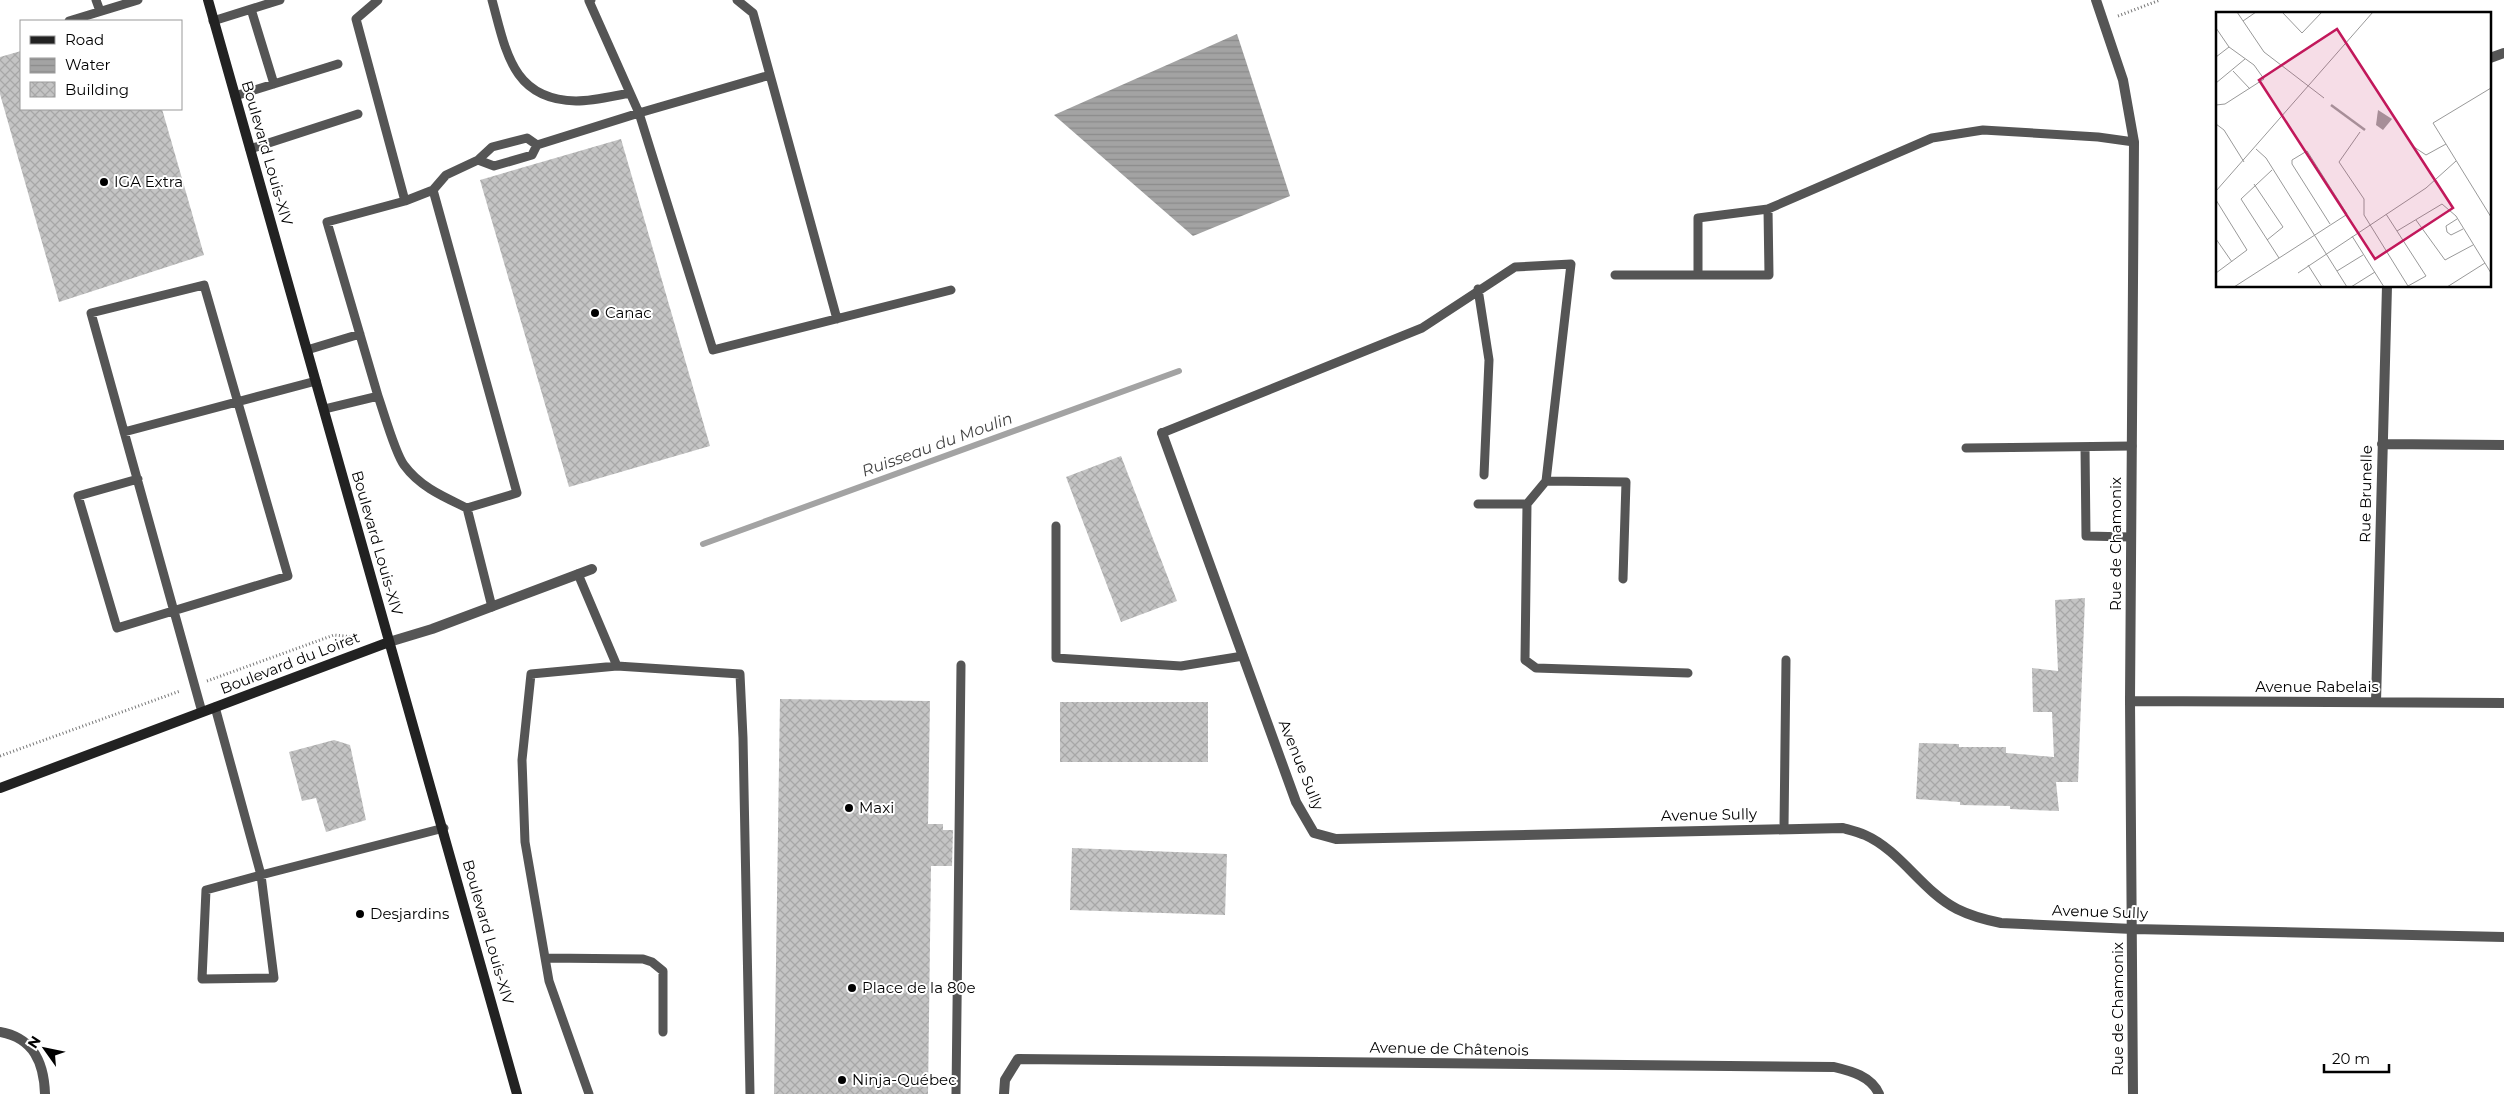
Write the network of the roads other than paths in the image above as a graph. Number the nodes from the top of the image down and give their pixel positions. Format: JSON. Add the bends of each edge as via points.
{"nodes":[{"id":1,"x":96,"y":0,"type":"edge"},
{"id":2,"x":138,"y":0,"type":"edge"},
{"id":3,"x":208,"y":0,"type":"edge"},
{"id":4,"x":280,"y":0,"type":"edge"},
{"id":5,"x":378,"y":0,"type":"edge"},
{"id":6,"x":492,"y":0,"type":"edge"},
{"id":7,"x":589,"y":0,"type":"edge"},
{"id":8,"x":737,"y":0,"type":"edge"},
{"id":9,"x":2096,"y":0,"type":"edge"},
{"id":10,"x":251,"y":9,"type":"junction"},
{"id":11,"x":100,"y":12,"type":"junction"},
{"id":12,"x":72,"y":20,"type":"edge"},
{"id":13,"x":213,"y":21,"type":"junction"},
{"id":14,"x":2504,"y":53,"type":"edge"},
{"id":15,"x":2492,"y":57,"type":"edge"},
{"id":16,"x":338,"y":64,"type":"dead end"},
{"id":17,"x":770,"y":75,"type":"junction"},
{"id":18,"x":274,"y":84,"type":"junction"},
{"id":19,"x":630,"y":93,"type":"junction"},
{"id":20,"x":235,"y":96,"type":"junction"},
{"id":21,"x":639,"y":113,"type":"junction"},
{"id":22,"x":358,"y":114,"type":"dead end"},
{"id":23,"x":2134,"y":142,"type":"junction"},
{"id":24,"x":537,"y":145,"type":"junction"},
{"id":25,"x":250,"y":149,"type":"junction"},
{"id":26,"x":478,"y":160,"type":"junction"},
{"id":27,"x":433,"y":190,"type":"junction"},
{"id":28,"x":405,"y":200,"type":"junction"},
{"id":29,"x":1768,"y":209,"type":"junction"},
{"id":30,"x":1698,"y":274,"type":"junction"},
{"id":31,"x":1615,"y":275,"type":"dead end"},
{"id":32,"x":2387,"y":288,"type":"edge"},
{"id":33,"x":1478,"y":289,"type":"junction"},
{"id":34,"x":951,"y":290,"type":"dead end"},
{"id":35,"x":837,"y":319,"type":"junction"},
{"id":36,"x":360,"y":334,"type":"junction"},
{"id":37,"x":307,"y":350,"type":"junction"},
{"id":38,"x":316,"y":381,"type":"junction"},
{"id":39,"x":378,"y":396,"type":"junction"},
{"id":40,"x":238,"y":403,"type":"junction"},
{"id":41,"x":324,"y":409,"type":"junction"},
{"id":42,"x":124,"y":432,"type":"junction"},
{"id":43,"x":1162,"y":433,"type":"joint"},
{"id":44,"x":2382,"y":444,"type":"junction"},
{"id":45,"x":2504,"y":445,"type":"edge"},
{"id":46,"x":2085,"y":446,"type":"junction"},
{"id":47,"x":2132,"y":446,"type":"junction"},
{"id":48,"x":1966,"y":448,"type":"dead end"},
{"id":49,"x":1484,"y":475,"type":"dead end"},
{"id":50,"x":138,"y":479,"type":"junction"},
{"id":51,"x":1546,"y":481,"type":"junction"},
{"id":52,"x":1478,"y":504,"type":"dead end"},
{"id":53,"x":1527,"y":504,"type":"junction"},
{"id":54,"x":468,"y":508,"type":"junction"},
{"id":55,"x":1056,"y":526,"type":"dead end"},
{"id":56,"x":2131,"y":537,"type":"junction"},
{"id":57,"x":592,"y":569,"type":"dead end"},
{"id":58,"x":578,"y":574,"type":"junction"},
{"id":59,"x":1623,"y":579,"type":"dead end"},
{"id":60,"x":492,"y":606,"type":"junction"},
{"id":61,"x":174,"y":610,"type":"junction"},
{"id":62,"x":388,"y":642,"type":"junction"},
{"id":63,"x":1243,"y":656,"type":"junction"},
{"id":64,"x":1786,"y":660,"type":"dead end"},
{"id":65,"x":961,"y":665,"type":"dead end"},
{"id":66,"x":617,"y":666,"type":"junction"},
{"id":67,"x":1688,"y":673,"type":"dead end"},
{"id":68,"x":2130,"y":701,"type":"junction"},
{"id":69,"x":2376,"y":702,"type":"junction"},
{"id":70,"x":2504,"y":703,"type":"edge"},
{"id":71,"x":215,"y":707,"type":"junction"},
{"id":72,"x":202,"y":712,"type":"junction"},
{"id":73,"x":0,"y":788,"type":"edge"},
{"id":74,"x":444,"y":828,"type":"junction"},
{"id":75,"x":1784,"y":828,"type":"junction"},
{"id":76,"x":261,"y":875,"type":"junction"},
{"id":77,"x":2133,"y":929,"type":"junction"},
{"id":78,"x":2504,"y":937,"type":"edge"},
{"id":79,"x":545,"y":958,"type":"junction"},
{"id":80,"x":0,"y":1032,"type":"edge"},
{"id":81,"x":663,"y":1032,"type":"dead end"},
{"id":82,"x":45,"y":1094,"type":"edge"},
{"id":83,"x":517,"y":1094,"type":"edge"},
{"id":84,"x":589,"y":1094,"type":"edge"},
{"id":85,"x":750,"y":1094,"type":"edge"},
{"id":86,"x":956,"y":1094,"type":"edge"},
{"id":87,"x":1004,"y":1094,"type":"edge"},
{"id":88,"x":1879,"y":1094,"type":"edge"},
{"id":89,"x":2134,"y":1094,"type":"edge"}],
"edges":[{"from":1,"to":11,"type":"lane"},
{"from":2,"to":11,"type":"lane"},
{"from":3,"to":13,"type":"main road","name":"Boulevard Louis-XIV"},
{"from":4,"to":10,"type":"lane"},
{"from":5,"to":28,"type":"lane","via":[[356,19]]},
{"from":6,"to":19,"type":"lane","via":[[511,62],[517,75],[528,85],[550,99],[560,100],[578,101]]},
{"from":7,"to":19,"type":"lane"},
{"from":8,"to":17,"type":"lane","via":[[753,12]]},
{"from":9,"to":23,"type":"street","name":"Rue de Chamonix","via":[[2123,80]]},
{"from":10,"to":13,"type":"lane"},
{"from":10,"to":18,"type":"lane"},
{"from":11,"to":12,"type":"lane"},
{"from":13,"to":20,"type":"main road","name":"Boulevard Louis-XIV"},
{"from":14,"to":15,"type":"street"},
{"from":16,"to":18,"type":"lane"},
{"from":17,"to":21,"type":"lane"},
{"from":17,"to":35,"type":"lane"},
{"from":18,"to":20,"type":"lane"},
{"from":19,"to":21,"type":"lane"},
{"from":20,"to":25,"type":"main road","name":"Boulevard Louis-XIV"},
{"from":21,"to":24,"type":"lane"},
{"from":21,"to":35,"type":"lane","via":[[713,350]]},
{"from":22,"to":25,"type":"lane"},
{"from":23,"to":29,"type":"lane","via":[[1983,130],[1932,138]]},
{"from":23,"to":47,"type":"street","name":"Rue de Chamonix"},
{"from":24,"to":26,"type":"lane","via":[[527,138],[492,147]]},
{"from":24,"to":26,"type":"lane","via":[[532,155],[494,166]]},
{"from":25,"to":37,"type":"main road","name":"Boulevard Louis-XIV"},
{"from":26,"to":27,"type":"lane","via":[[446,175]]},
{"from":27,"to":28,"type":"lane"},
{"from":27,"to":54,"type":"lane","via":[[517,493]]},
{"from":28,"to":36,"type":"lane","via":[[327,222]]},
{"from":29,"to":30,"type":"lane","via":[[1698,218]]},
{"from":29,"to":30,"type":"lane","via":[[1769,275]]},
{"from":30,"to":31,"type":"lane"},
{"from":32,"to":44,"type":"street","name":"Rue Brunelle"},
{"from":33,"to":43,"type":"lane","via":[[1422,328]]},
{"from":33,"to":49,"type":"lane","via":[[1489,360]]},
{"from":33,"to":51,"type":"lane","via":[[1516,267],[1571,264]]},
{"from":34,"to":35,"type":"lane"},
{"from":36,"to":37,"type":"lane"},
{"from":36,"to":39,"type":"lane"},
{"from":37,"to":38,"type":"main road","name":"Boulevard Louis-XIV"},
{"from":38,"to":40,"type":"lane"},
{"from":38,"to":41,"type":"main road","name":"Boulevard Louis-XIV"},
{"from":39,"to":41,"type":"lane"},
{"from":39,"to":54,"type":"lane","via":[[403,464],[421,484]]},
{"from":40,"to":42,"type":"lane"},
{"from":40,"to":42,"type":"lane","via":[[204,285],[92,313]]},
{"from":40,"to":61,"type":"lane","via":[[288,576]]},
{"from":41,"to":62,"type":"main road","name":"Boulevard Louis-XIV"},
{"from":42,"to":50,"type":"lane"},
{"from":43,"to":63,"type":"street","name":"Avenue Sully"},
{"from":44,"to":45,"type":"street"},
{"from":44,"to":69,"type":"street","name":"Rue Brunelle"},
{"from":46,"to":47,"type":"lane"},
{"from":46,"to":48,"type":"lane"},
{"from":46,"to":56,"type":"lane","via":[[2086,536]]},
{"from":47,"to":56,"type":"street","name":"Rue de Chamonix"},
{"from":50,"to":61,"type":"lane"},
{"from":50,"to":61,"type":"lane","via":[[78,496],[117,628]]},
{"from":51,"to":53,"type":"lane"},
{"from":51,"to":59,"type":"lane","via":[[1626,482]]},
{"from":52,"to":53,"type":"lane"},
{"from":53,"to":67,"type":"lane","via":[[1525,660],[1536,668]]},
{"from":54,"to":60,"type":"lane"},
{"from":55,"to":63,"type":"lane","via":[[1056,658],[1181,666]]},
{"from":56,"to":68,"type":"street","name":"Rue de Chamonix"},
{"from":57,"to":58,"type":"street","name":"Boulevard du Loiret"},
{"from":58,"to":60,"type":"street","name":"Boulevard du Loiret"},
{"from":58,"to":66,"type":"lane"},
{"from":60,"to":62,"type":"street","name":"Boulevard du Loiret"},
{"from":61,"to":72,"type":"lane"},
{"from":62,"to":71,"type":"main road","name":"Boulevard du Loiret"},
{"from":62,"to":74,"type":"main road","name":"Boulevard Louis-XIV"},
{"from":63,"to":75,"type":"street","name":"Avenue Sully","via":[[1296,802],[1314,833],[1336,839]]},
{"from":64,"to":75,"type":"lane"},
{"from":65,"to":86,"type":"lane"},
{"from":66,"to":79,"type":"lane","via":[[531,674],[522,760],[525,842]]},
{"from":66,"to":85,"type":"lane","via":[[740,674]]},
{"from":68,"to":69,"type":"street","name":"Avenue Rabelais"},
{"from":68,"to":77,"type":"street","name":"Rue de Chamonix"},
{"from":69,"to":70,"type":"street","name":"Avenue Rabelais"},
{"from":71,"to":72,"type":"main road","name":"Boulevard du Loiret"},
{"from":71,"to":76,"type":"lane"},
{"from":72,"to":73,"type":"main road","name":"Boulevard du Loiret"},
{"from":74,"to":76,"type":"lane"},
{"from":74,"to":83,"type":"main road","name":"Boulevard Louis-XIV"},
{"from":75,"to":77,"type":"street","name":"Avenue Sully","via":[[1843,828],[1865,835],[1882,846],[1940,898],[1980,918],[2001,923]]},
{"from":76,"to":76,"type":"lane","via":[[274,978],[202,979],[206,890]]},
{"from":77,"to":78,"type":"street","name":"Avenue Sully"},
{"from":77,"to":89,"type":"street","name":"Rue de Chamonix"},
{"from":79,"to":81,"type":"lane","via":[[643,959],[652,962],[663,971]]},
{"from":79,"to":84,"type":"lane","via":[[549,981]]},
{"from":80,"to":82,"type":"street","via":[[25,1042],[39,1058]]},
{"from":87,"to":88,"type":"street","name":"Avenue de Châtenois","via":[[1005,1080],[1018,1059],[1834,1067],[1865,1078]]}]}
